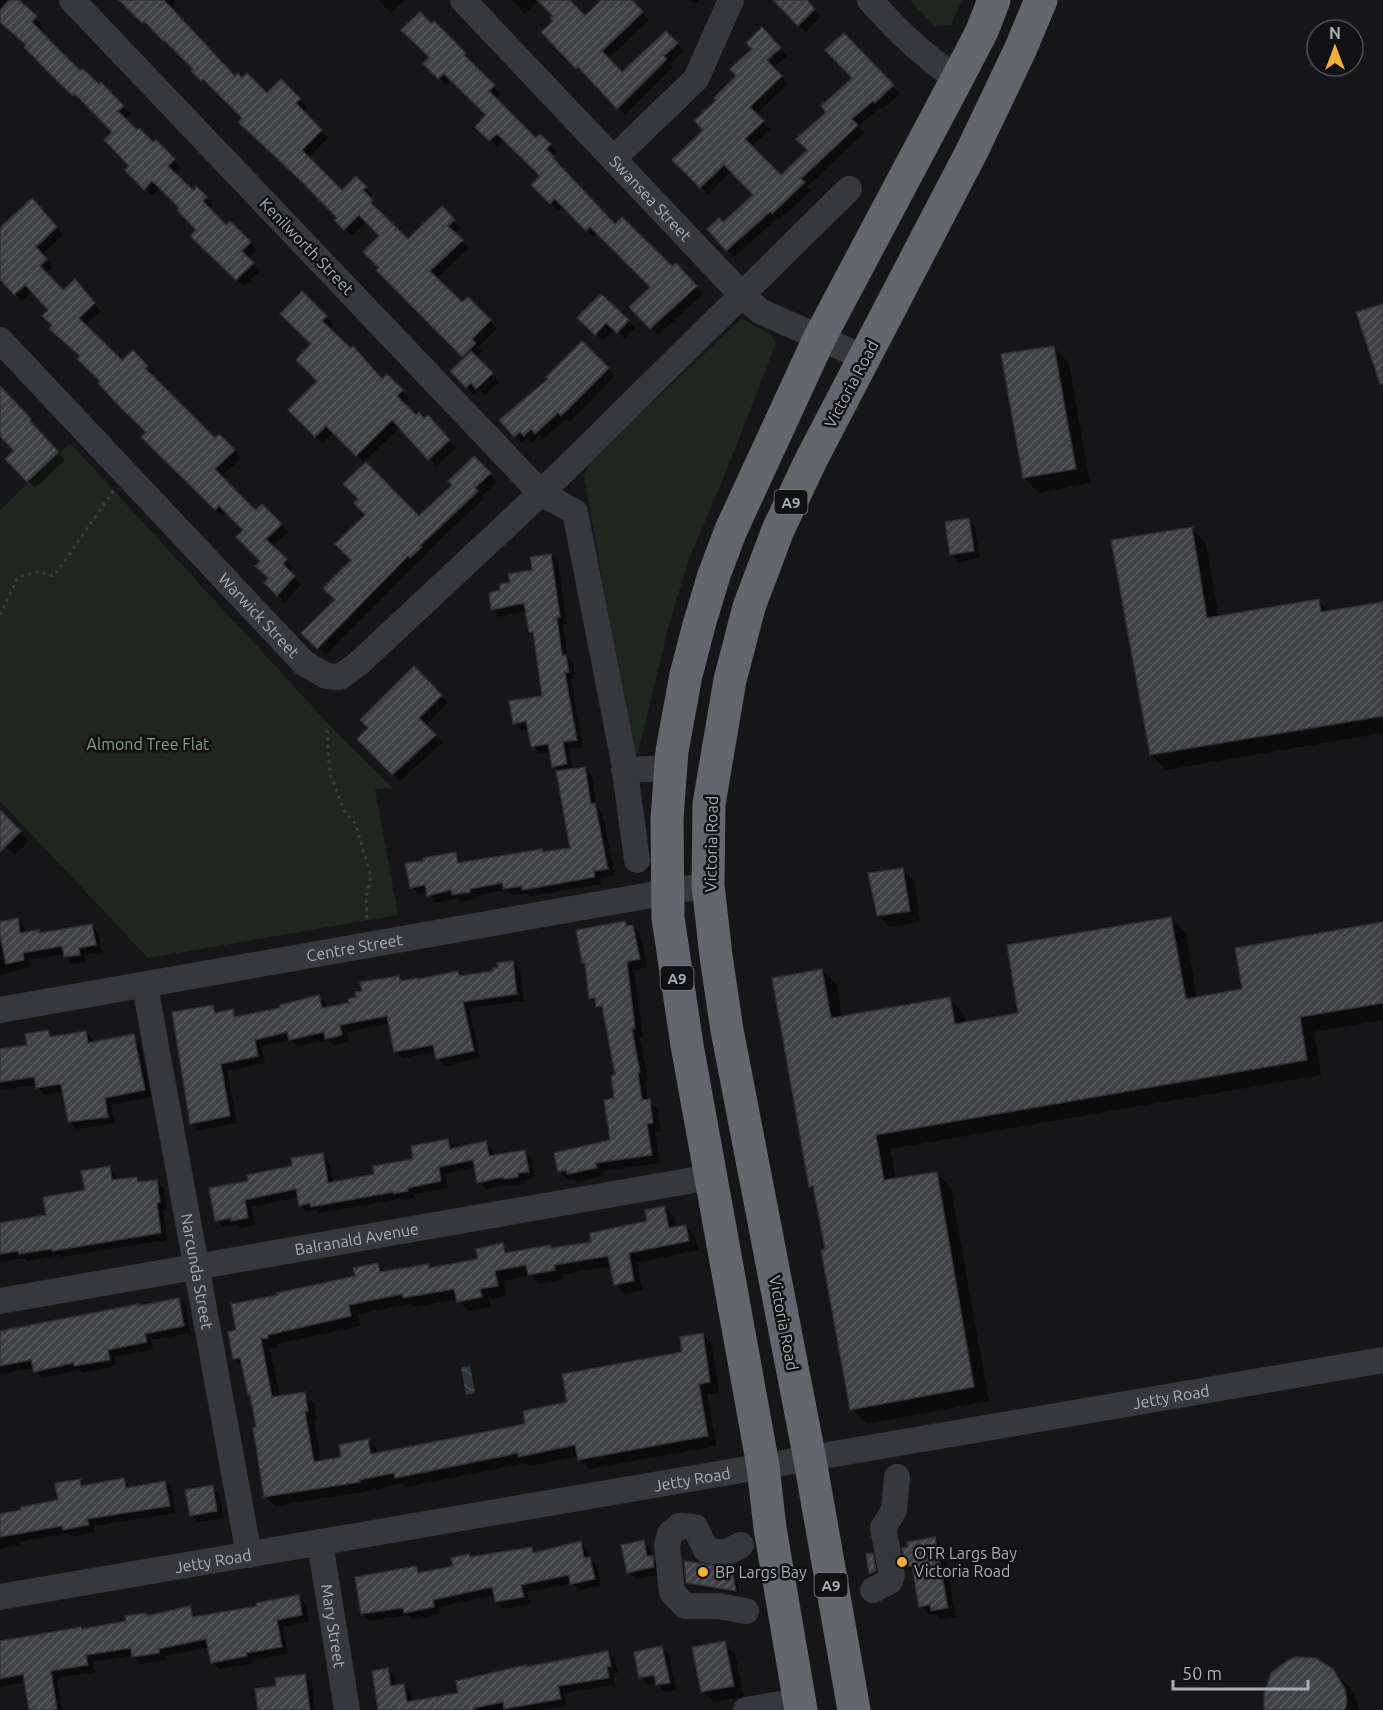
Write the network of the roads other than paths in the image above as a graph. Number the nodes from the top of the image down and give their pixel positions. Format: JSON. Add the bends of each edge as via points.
{"nodes":[{"id":1,"x":72,"y":0,"type":"edge"},
{"id":2,"x":463,"y":0,"type":"edge"},
{"id":3,"x":731,"y":0,"type":"edge"},
{"id":4,"x":870,"y":0,"type":"edge"},
{"id":5,"x":994,"y":0,"type":"edge"},
{"id":6,"x":1042,"y":1,"type":"edge"},
{"id":7,"x":957,"y":79,"type":"junction"},
{"id":8,"x":614,"y":158,"type":"junction"},
{"id":9,"x":849,"y":189,"type":"dead end"},
{"id":10,"x":742,"y":295,"type":"junction"},
{"id":11,"x":820,"y":337,"type":"junction"},
{"id":12,"x":0,"y":340,"type":"edge"},
{"id":13,"x":865,"y":358,"type":"junction"},
{"id":14,"x":541,"y":493,"type":"junction"},
{"id":15,"x":671,"y":768,"type":"junction"},
{"id":16,"x":624,"y":770,"type":"junction"},
{"id":17,"x":637,"y":860,"type":"dead end"},
{"id":18,"x":708,"y":885,"type":"junction"},
{"id":19,"x":667,"y":892,"type":"junction"},
{"id":20,"x":145,"y":986,"type":"junction"},
{"id":21,"x":0,"y":1010,"type":"edge"},
{"id":22,"x":711,"y":1177,"type":"junction"},
{"id":23,"x":195,"y":1267,"type":"junction"},
{"id":24,"x":0,"y":1301,"type":"edge"},
{"id":25,"x":1383,"y":1360,"type":"edge"},
{"id":26,"x":810,"y":1460,"type":"junction"},
{"id":27,"x":763,"y":1466,"type":"junction"},
{"id":28,"x":897,"y":1477,"type":"dead end"},
{"id":29,"x":320,"y":1543,"type":"junction"},
{"id":30,"x":741,"y":1545,"type":"dead end"},
{"id":31,"x":249,"y":1555,"type":"junction"},
{"id":32,"x":873,"y":1590,"type":"dead end"},
{"id":33,"x":0,"y":1597,"type":"edge"},
{"id":34,"x":746,"y":1611,"type":"dead end"},
{"id":35,"x":800,"y":1706,"type":"edge"},
{"id":36,"x":347,"y":1710,"type":"edge"},
{"id":37,"x":746,"y":1710,"type":"edge"},
{"id":38,"x":854,"y":1710,"type":"edge"}],
"edges":[{"from":1,"to":14,"type":"street","name":"Kenilworth Street"},
{"from":2,"to":8,"type":"street","name":"Swansea Street"},
{"from":3,"to":8,"type":"street","via":[[696,79]]},
{"from":4,"to":7,"type":"street","via":[[898,32]]},
{"from":5,"to":7,"type":"highway","number":"A9"},
{"from":6,"to":13,"type":"highway","name":"Victoria Road","number":"A9","via":[[972,151]]},
{"from":7,"to":11,"type":"highway","number":"A9"},
{"from":8,"to":10,"type":"street","name":"Swansea Street"},
{"from":9,"to":10,"type":"street"},
{"from":10,"to":11,"type":"street","name":"Swansea Street","via":[[760,311]]},
{"from":10,"to":14,"type":"street"},
{"from":11,"to":13,"type":"street","name":"Swansea Street"},
{"from":11,"to":15,"type":"highway","number":"A9","via":[[714,575],[686,675]]},
{"from":12,"to":14,"type":"street","name":"Warwick Street","via":[[304,663],[326,676],[340,677],[358,664]]},
{"from":13,"to":18,"type":"highway","name":"Victoria Road","number":"A9","via":[[782,520],[749,607],[730,680],[709,804]]},
{"from":14,"to":16,"type":"street","via":[[575,513]]},
{"from":15,"to":16,"type":"street"},
{"from":15,"to":19,"type":"highway","number":"A9"},
{"from":16,"to":17,"type":"street"},
{"from":18,"to":19,"type":"street","name":"Centre Street"},
{"from":18,"to":26,"type":"highway","name":"Victoria Road","number":"A9","via":[[727,1030]]},
{"from":19,"to":20,"type":"street","name":"Centre Street"},
{"from":19,"to":22,"type":"highway","number":"A9","via":[[674,960]]},
{"from":20,"to":21,"type":"street","name":"Centre Street"},
{"from":20,"to":23,"type":"street","name":"Narcunda Street"},
{"from":22,"to":23,"type":"street","name":"Balranald Avenue"},
{"from":22,"to":27,"type":"highway","number":"A9"},
{"from":23,"to":24,"type":"street","name":"Balranald Avenue"},
{"from":23,"to":31,"type":"street","name":"Narcunda Street"},
{"from":25,"to":26,"type":"street","name":"Jetty Road"},
{"from":26,"to":27,"type":"street","name":"Jetty Road"},
{"from":26,"to":38,"type":"highway","name":"Victoria Road","number":"A9"},
{"from":27,"to":29,"type":"street","name":"Jetty Road"},
{"from":27,"to":35,"type":"highway","number":"A9"},
{"from":28,"to":32,"type":"street","via":[[894,1510],[883,1528],[874,1534],[892,1575],[890,1581]]},
{"from":29,"to":31,"type":"street","name":"Jetty Road"},
{"from":29,"to":36,"type":"street","name":"Mary Street"},
{"from":30,"to":34,"type":"street","via":[[725,1553],[705,1550],[695,1527],[679,1526],[670,1534],[667,1545],[672,1592],[685,1606]]},
{"from":31,"to":33,"type":"street","name":"Jetty Road"},
{"from":35,"to":37,"type":"street"}]}
